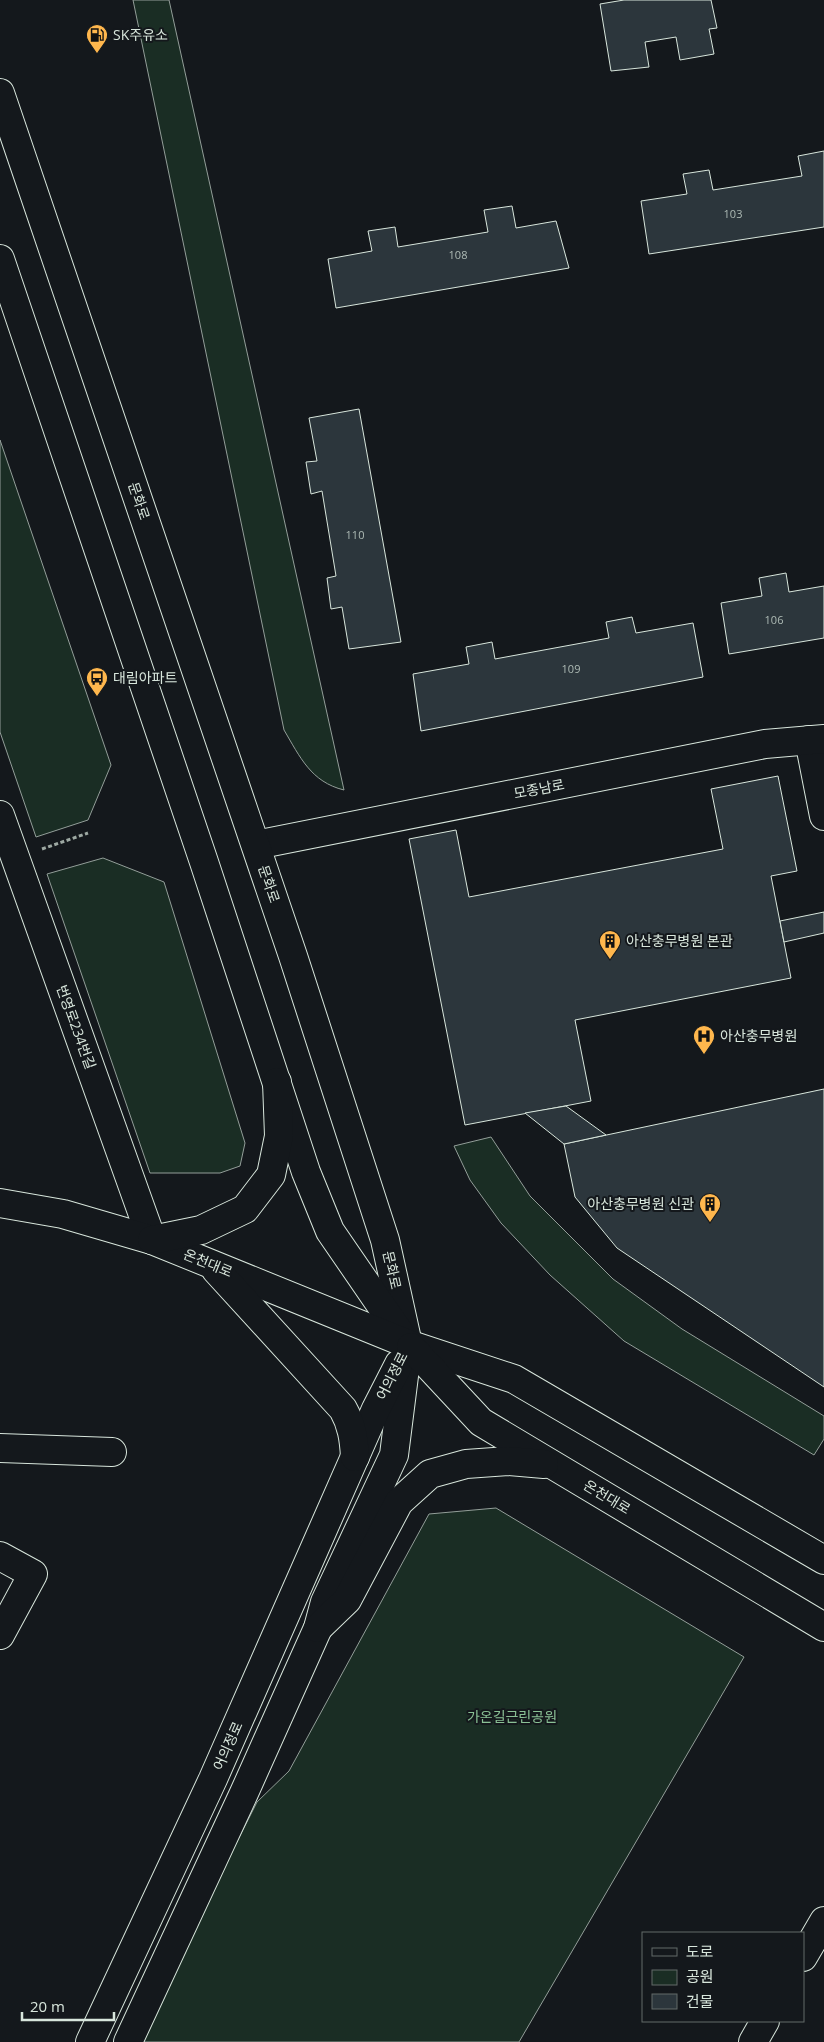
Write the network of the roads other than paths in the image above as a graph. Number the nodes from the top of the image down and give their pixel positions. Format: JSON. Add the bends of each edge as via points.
{"nodes":[{"id":1,"x":0,"y":93,"type":"edge"},
{"id":2,"x":3,"y":274,"type":"edge"},
{"id":3,"x":816,"y":739,"type":"edge"},
{"id":4,"x":0,"y":814,"type":"edge"},
{"id":5,"x":824,"y":816,"type":"edge"},
{"id":6,"x":256,"y":845,"type":"junction"},
{"id":7,"x":277,"y":1082,"type":"junction"},
{"id":8,"x":0,"y":1203,"type":"edge"},
{"id":9,"x":152,"y":1240,"type":"junction"},
{"id":10,"x":210,"y":1264,"type":"junction"},
{"id":11,"x":408,"y":1344,"type":"junction"},
{"id":12,"x":0,"y":1448,"type":"edge"},
{"id":13,"x":112,"y":1452,"type":"dead end"},
{"id":14,"x":355,"y":1457,"type":"junction"},
{"id":15,"x":553,"y":1465,"type":"junction"},
{"id":16,"x":0,"y":1556,"type":"edge"},
{"id":17,"x":824,"y":1560,"type":"edge"},
{"id":18,"x":824,"y":1627,"type":"edge"},
{"id":19,"x":318,"y":1628,"type":"junction"},
{"id":20,"x":0,"y":1635,"type":"edge"},
{"id":21,"x":764,"y":2022,"type":"edge"},
{"id":22,"x":90,"y":2042,"type":"edge"},
{"id":23,"x":128,"y":2042,"type":"edge"},
{"id":24,"x":753,"y":2042,"type":"edge"}],
"edges":[{"from":1,"to":6,"type":"main road","name":"문화로"},
{"from":2,"to":7,"type":"main road","name":"문화로"},
{"from":3,"to":5,"type":"main road"},
{"from":3,"to":6,"type":"main road","name":"모종남로","via":[[765,744]]},
{"from":4,"to":9,"type":"main road","name":"번영로234번길"},
{"from":6,"to":11,"type":"main road","name":"문화로","via":[[385,1240]]},
{"from":7,"to":9,"type":"main road","via":[[279,1136],[271,1175],[245,1209],[201,1230]]},
{"from":7,"to":11,"type":"main road","name":"문화로","via":[[306,1172],[330,1231]]},
{"from":8,"to":9,"type":"main road","name":"온천대로","via":[[62,1214]]},
{"from":9,"to":10,"type":"main road","name":"온천대로"},
{"from":10,"to":11,"type":"main road","name":"온천대로"},
{"from":10,"to":14,"type":"main road","via":[[343,1409],[351,1422]]},
{"from":11,"to":14,"type":"main road","name":"어의정로"},
{"from":11,"to":15,"type":"main road","name":"온천대로","via":[[481,1422]]},
{"from":11,"to":17,"type":"main road","name":"온천대로","via":[[514,1379]]},
{"from":11,"to":19,"type":"main road","name":"어의정로","via":[[394,1455],[325,1602]]},
{"from":12,"to":13,"type":"main road"},
{"from":14,"to":22,"type":"main road","name":"어의정로","via":[[213,1778]]},
{"from":15,"to":18,"type":"main road","name":"온천대로"},
{"from":15,"to":19,"type":"main road","via":[[508,1461],[466,1464],[430,1474],[399,1502],[347,1600]]},
{"from":16,"to":20,"type":"main road","via":[[34,1574]]},
{"from":19,"to":23,"type":"main road","name":"어의정로"},
{"from":21,"to":24,"type":"main road"}]}
